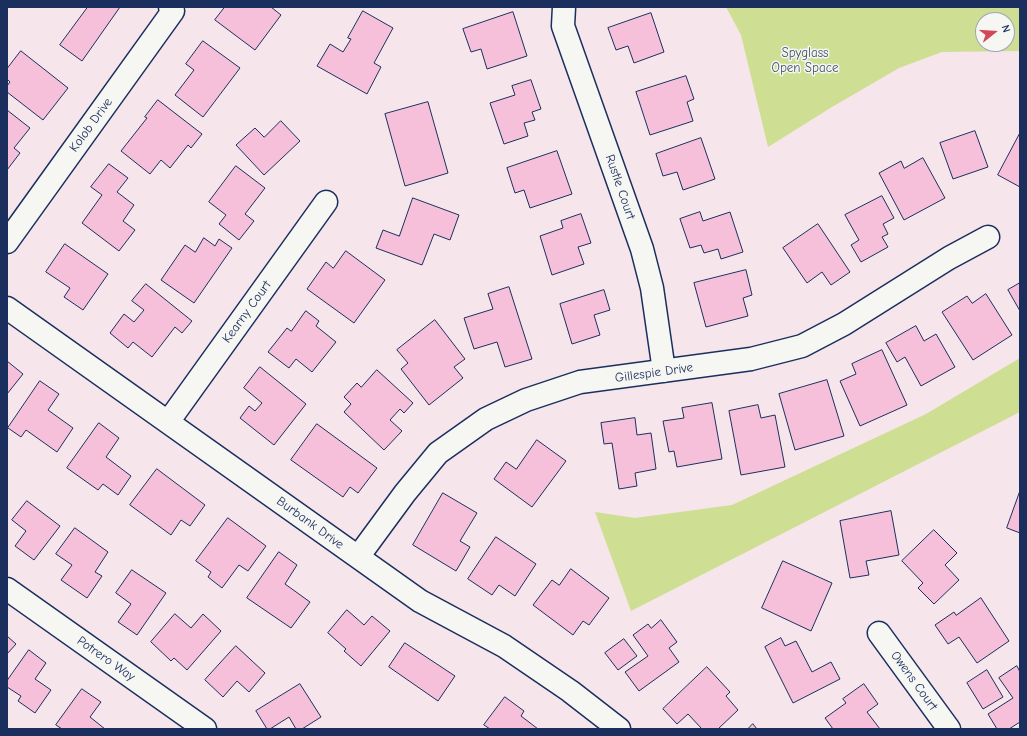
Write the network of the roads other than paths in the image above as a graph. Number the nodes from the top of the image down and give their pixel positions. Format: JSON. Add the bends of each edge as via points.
{"nodes":[{"id":1,"x":564,"y":7,"type":"edge"},
{"id":2,"x":173,"y":8,"type":"edge"},
{"id":3,"x":326,"y":202,"type":"dead end"},
{"id":4,"x":988,"y":237,"type":"dead end"},
{"id":5,"x":7,"y":242,"type":"edge"},
{"id":6,"x":7,"y":308,"type":"edge"},
{"id":7,"x":664,"y":371,"type":"junction"},
{"id":8,"x":168,"y":422,"type":"junction"},
{"id":9,"x":358,"y":557,"type":"junction"},
{"id":10,"x":7,"y":589,"type":"edge"},
{"id":11,"x":879,"y":633,"type":"dead end"},
{"id":12,"x":205,"y":729,"type":"edge"},
{"id":13,"x":619,"y":729,"type":"edge"},
{"id":14,"x":949,"y":729,"type":"edge"}],
"edges":[{"from":1,"to":7,"type":"street","name":"Rustle Court","via":[[563,26],[642,249],[652,288]]},
{"from":2,"to":5,"type":"street","name":"Kolob Drive"},
{"from":3,"to":8,"type":"street","name":"Kearny Court"},
{"from":4,"to":7,"type":"street","name":"Gillespie Drive","via":[[949,258],[844,324],[802,346],[751,359]]},
{"from":6,"to":8,"type":"street","name":"Burbank Drive"},
{"from":7,"to":9,"type":"street","name":"Gillespie Drive","via":[[580,382],[526,400],[486,419],[438,453],[404,493]]},
{"from":8,"to":9,"type":"street","name":"Burbank Drive"},
{"from":9,"to":13,"type":"street","name":"Burbank Drive","via":[[420,601],[504,646],[570,691]]},
{"from":10,"to":12,"type":"street","name":"Potrero Way"},
{"from":11,"to":14,"type":"street","name":"Owens Court"}]}
